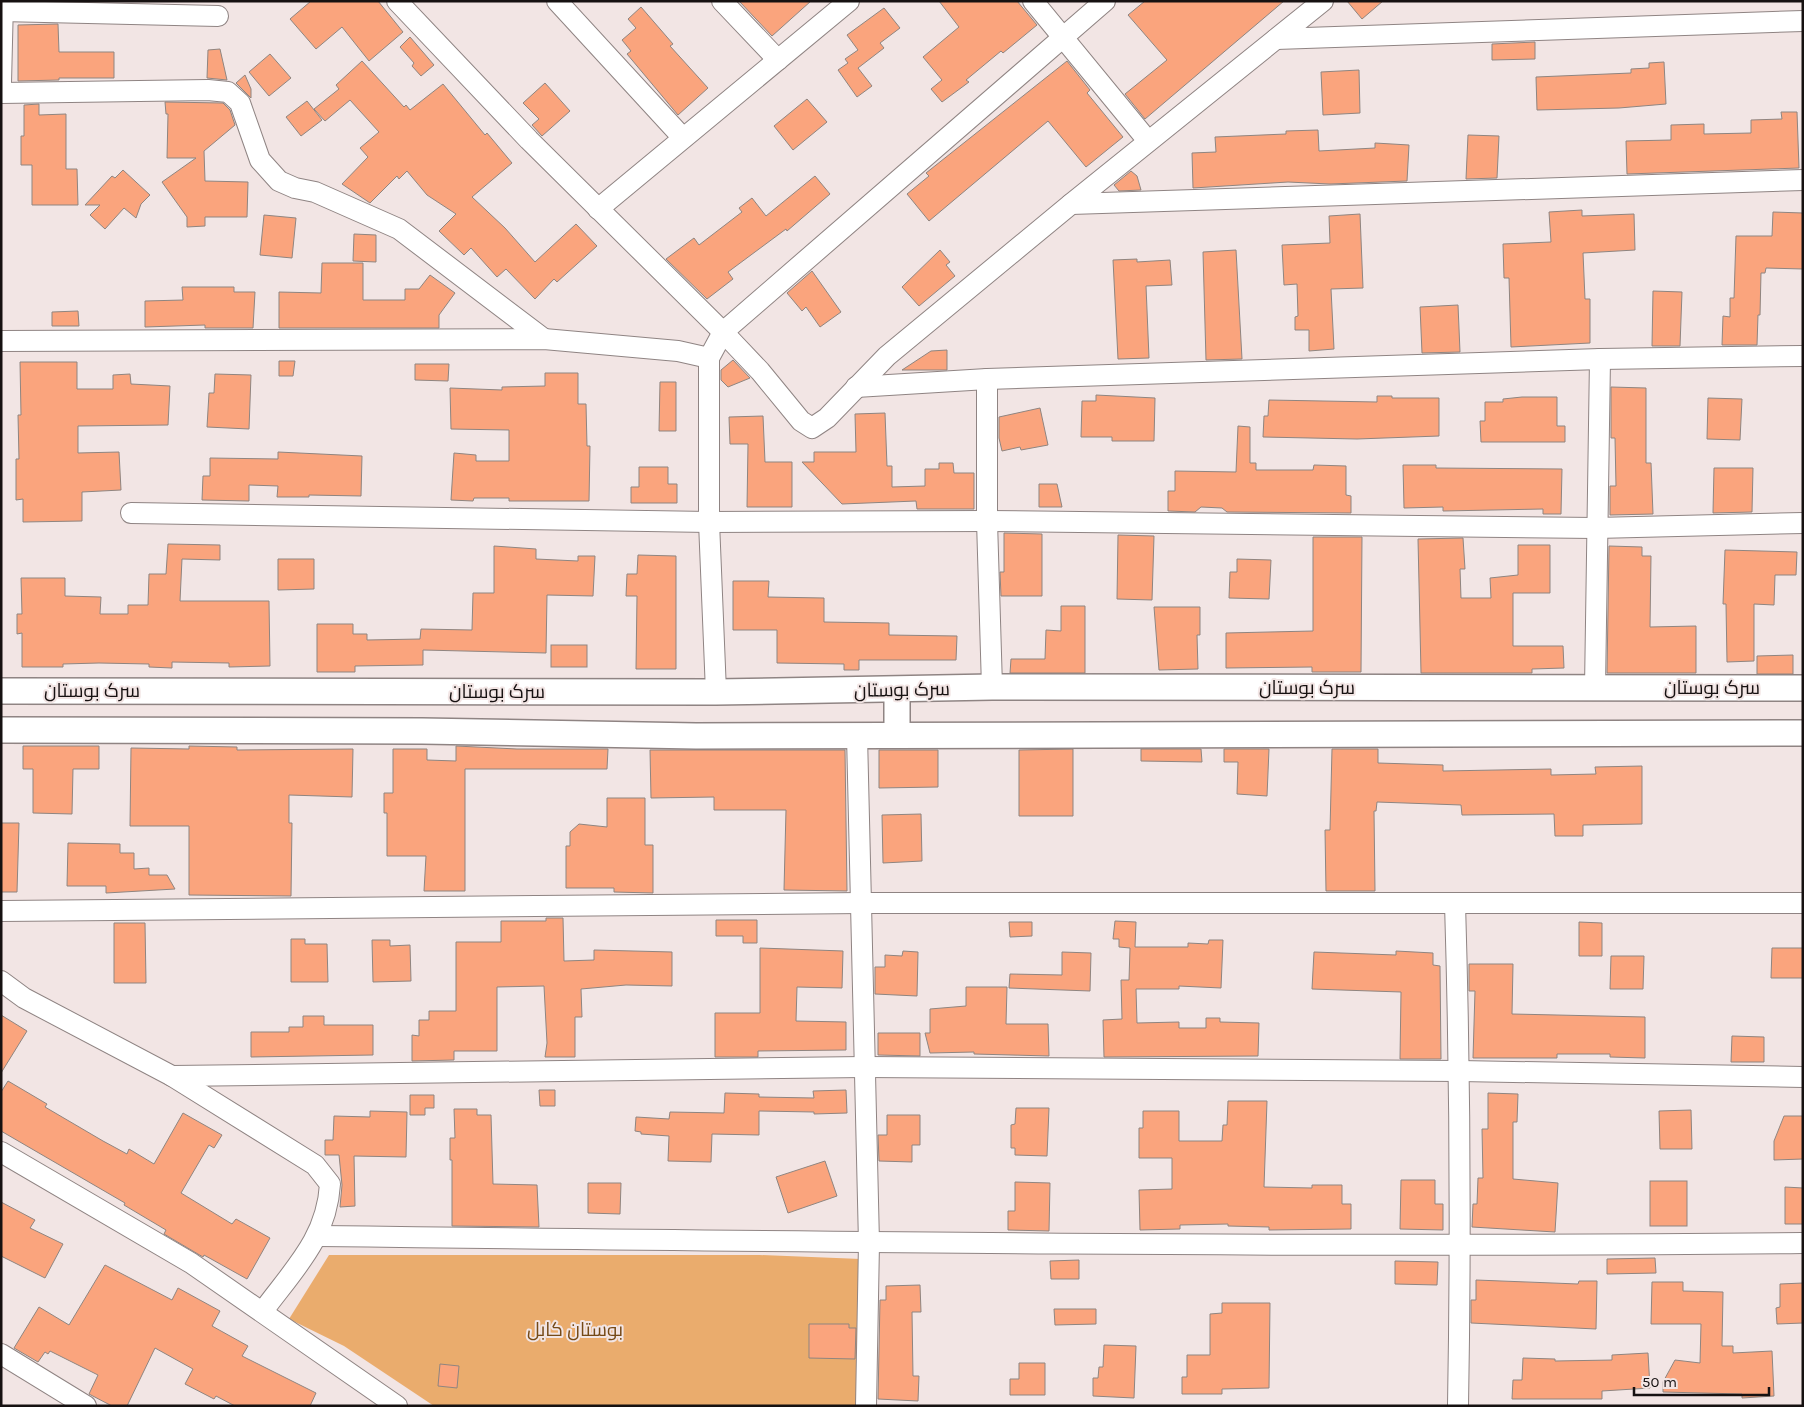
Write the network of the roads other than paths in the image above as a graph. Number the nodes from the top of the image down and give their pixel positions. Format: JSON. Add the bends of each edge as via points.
{"nodes":[{"id":1,"x":397,"y":1,"type":"edge"},
{"id":2,"x":557,"y":1,"type":"edge"},
{"id":3,"x":722,"y":1,"type":"edge"},
{"id":4,"x":849,"y":1,"type":"edge"},
{"id":5,"x":1033,"y":1,"type":"edge"},
{"id":6,"x":1105,"y":1,"type":"edge"},
{"id":7,"x":1323,"y":1,"type":"edge"},
{"id":8,"x":2,"y":8,"type":"edge"},
{"id":9,"x":218,"y":16,"type":"dead end"},
{"id":10,"x":1803,"y":21,"type":"edge"},
{"id":11,"x":1062,"y":38,"type":"junction"},
{"id":12,"x":1276,"y":40,"type":"junction"},
{"id":13,"x":778,"y":60,"type":"junction"},
{"id":14,"x":1,"y":83,"type":"edge"},
{"id":15,"x":1,"y":93,"type":"edge"},
{"id":16,"x":683,"y":138,"type":"junction"},
{"id":17,"x":1148,"y":141,"type":"junction"},
{"id":18,"x":1803,"y":180,"type":"edge"},
{"id":19,"x":1071,"y":204,"type":"junction"},
{"id":20,"x":598,"y":209,"type":"junction"},
{"id":21,"x":723,"y":332,"type":"junction"},
{"id":22,"x":544,"y":339,"type":"junction"},
{"id":23,"x":1,"y":341,"type":"edge"},
{"id":24,"x":1803,"y":356,"type":"edge"},
{"id":25,"x":709,"y":358,"type":"junction"},
{"id":26,"x":1600,"y":359,"type":"junction"},
{"id":27,"x":987,"y":379,"type":"junction"},
{"id":28,"x":856,"y":387,"type":"junction"},
{"id":29,"x":131,"y":513,"type":"dead end"},
{"id":30,"x":987,"y":521,"type":"junction"},
{"id":31,"x":709,"y":522,"type":"junction"},
{"id":32,"x":1803,"y":523,"type":"edge"},
{"id":33,"x":1596,"y":528,"type":"junction"},
{"id":34,"x":992,"y":687,"type":"junction"},
{"id":35,"x":1595,"y":688,"type":"junction"},
{"id":36,"x":1803,"y":688,"type":"edge"},
{"id":37,"x":897,"y":690,"type":"junction"},
{"id":38,"x":1,"y":691,"type":"edge"},
{"id":39,"x":716,"y":692,"type":"junction"},
{"id":40,"x":1,"y":730,"type":"edge"},
{"id":41,"x":1803,"y":733,"type":"edge"},
{"id":42,"x":857,"y":735,"type":"junction"},
{"id":43,"x":897,"y":735,"type":"junction"},
{"id":44,"x":862,"y":903,"type":"junction"},
{"id":45,"x":1455,"y":903,"type":"junction"},
{"id":46,"x":1803,"y":903,"type":"edge"},
{"id":47,"x":1,"y":911,"type":"edge"},
{"id":48,"x":1,"y":981,"type":"edge"},
{"id":49,"x":864,"y":1068,"type":"junction"},
{"id":50,"x":1460,"y":1071,"type":"junction"},
{"id":51,"x":172,"y":1076,"type":"junction"},
{"id":52,"x":1803,"y":1077,"type":"edge"},
{"id":53,"x":1,"y":1152,"type":"edge"},
{"id":54,"x":318,"y":1236,"type":"junction"},
{"id":55,"x":869,"y":1243,"type":"junction"},
{"id":56,"x":1803,"y":1243,"type":"edge"},
{"id":57,"x":1461,"y":1246,"type":"junction"},
{"id":58,"x":263,"y":1311,"type":"junction"},
{"id":59,"x":1,"y":1354,"type":"edge"},
{"id":60,"x":86,"y":1406,"type":"edge"},
{"id":61,"x":397,"y":1406,"type":"edge"},
{"id":62,"x":866,"y":1406,"type":"edge"},
{"id":63,"x":1458,"y":1406,"type":"edge"}],
"edges":[{"from":1,"to":20,"type":"street"},
{"from":2,"to":16,"type":"street"},
{"from":3,"to":13,"type":"street"},
{"from":4,"to":13,"type":"street"},
{"from":5,"to":11,"type":"street"},
{"from":6,"to":11,"type":"street"},
{"from":7,"to":12,"type":"street"},
{"from":8,"to":9,"type":"street"},
{"from":8,"to":14,"type":"street"},
{"from":10,"to":12,"type":"street"},
{"from":11,"to":17,"type":"street"},
{"from":11,"to":21,"type":"street"},
{"from":12,"to":17,"type":"street"},
{"from":13,"to":16,"type":"street"},
{"from":15,"to":22,"type":"street","via":[[228,92],[240,103],[260,160],[279,181],[315,192],[399,229]]},
{"from":16,"to":20,"type":"street"},
{"from":17,"to":19,"type":"street"},
{"from":18,"to":19,"type":"street"},
{"from":19,"to":28,"type":"street","via":[[886,356]]},
{"from":20,"to":21,"type":"street"},
{"from":21,"to":25,"type":"street"},
{"from":21,"to":28,"type":"street","via":[[760,370],[801,421],[812,428]]},
{"from":22,"to":23,"type":"street"},
{"from":22,"to":25,"type":"street","via":[[678,351]]},
{"from":24,"to":26,"type":"street"},
{"from":25,"to":31,"type":"street"},
{"from":26,"to":27,"type":"street"},
{"from":26,"to":33,"type":"street"},
{"from":27,"to":28,"type":"street"},
{"from":27,"to":30,"type":"street"},
{"from":29,"to":31,"type":"street"},
{"from":30,"to":31,"type":"street"},
{"from":30,"to":33,"type":"street"},
{"from":30,"to":34,"type":"street"},
{"from":31,"to":39,"type":"street"},
{"from":32,"to":33,"type":"street"},
{"from":33,"to":35,"type":"street"},
{"from":34,"to":35,"type":"street","name":"سرک بوستان"},
{"from":34,"to":37,"type":"street","name":"سرک بوستان"},
{"from":35,"to":36,"type":"street","name":"سرک بوستان"},
{"from":37,"to":39,"type":"street","name":"سرک بوستان"},
{"from":37,"to":43,"type":"street"},
{"from":38,"to":39,"type":"street","name":"سرک بوستان"},
{"from":40,"to":42,"type":"street","name":"سرک بوستان"},
{"from":41,"to":43,"type":"street","name":"سرک بوستان"},
{"from":42,"to":43,"type":"street","name":"سرک بوستان"},
{"from":42,"to":44,"type":"street"},
{"from":44,"to":45,"type":"street"},
{"from":44,"to":47,"type":"street"},
{"from":44,"to":49,"type":"street"},
{"from":45,"to":46,"type":"street"},
{"from":45,"to":50,"type":"street"},
{"from":48,"to":51,"type":"street","via":[[24,998]]},
{"from":49,"to":50,"type":"street"},
{"from":49,"to":51,"type":"street"},
{"from":49,"to":55,"type":"street"},
{"from":50,"to":52,"type":"street"},
{"from":50,"to":57,"type":"street"},
{"from":51,"to":54,"type":"street","via":[[315,1165],[330,1184],[329,1206]]},
{"from":53,"to":58,"type":"street","via":[[191,1263]]},
{"from":54,"to":55,"type":"street"},
{"from":54,"to":58,"type":"street"},
{"from":55,"to":57,"type":"street"},
{"from":55,"to":62,"type":"street"},
{"from":56,"to":57,"type":"street"},
{"from":57,"to":63,"type":"street"},
{"from":58,"to":61,"type":"street"},
{"from":59,"to":60,"type":"street"}]}
